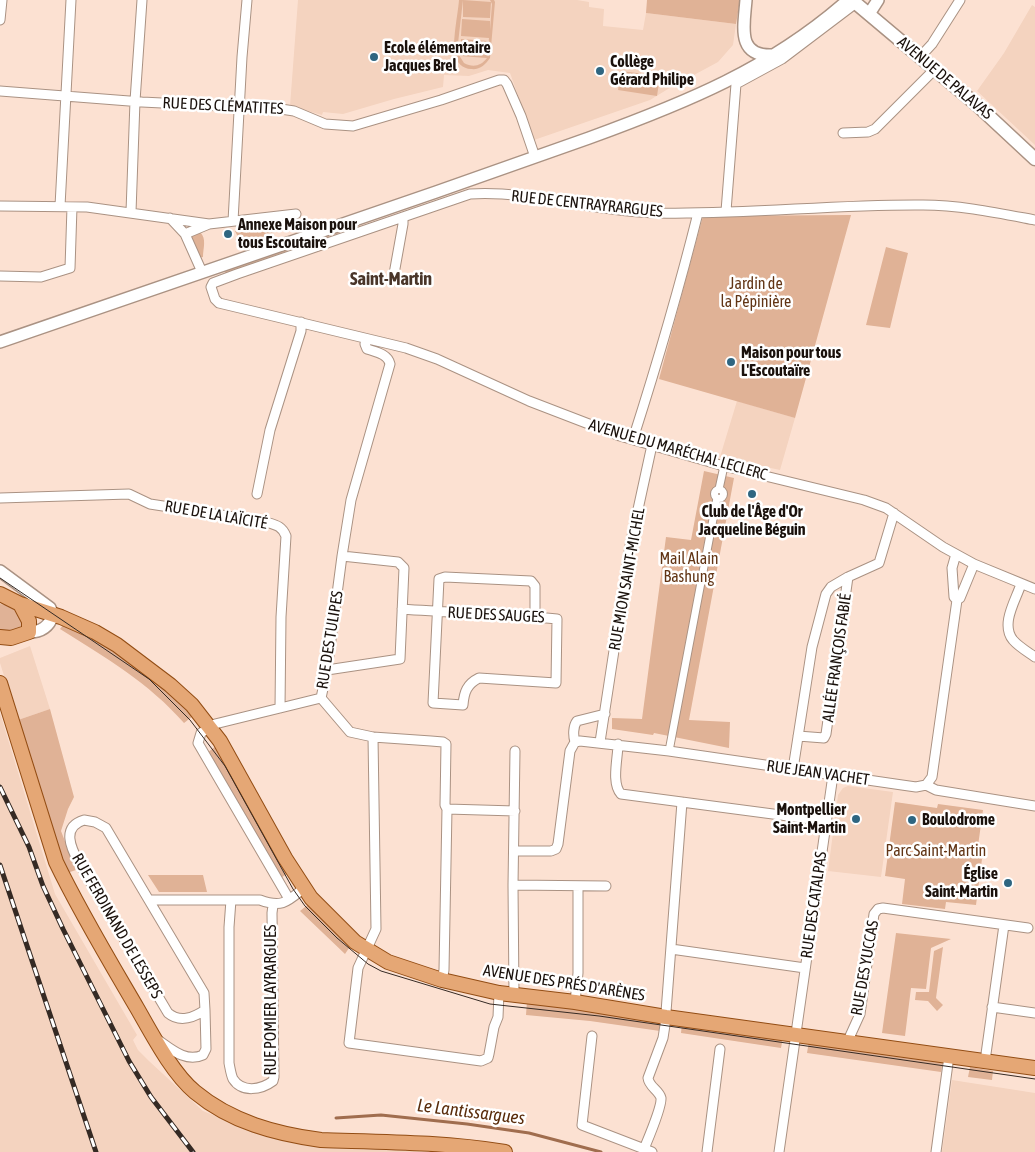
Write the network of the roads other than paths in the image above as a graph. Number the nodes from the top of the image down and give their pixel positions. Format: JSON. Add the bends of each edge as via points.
{"nodes":[{"id":1,"x":2,"y":0,"type":"edge"},
{"id":2,"x":71,"y":0,"type":"edge"},
{"id":3,"x":142,"y":0,"type":"edge"},
{"id":4,"x":246,"y":0,"type":"edge"},
{"id":5,"x":746,"y":0,"type":"edge"},
{"id":6,"x":878,"y":0,"type":"edge"},
{"id":7,"x":960,"y":0,"type":"edge"},
{"id":8,"x":852,"y":1,"type":"edge"},
{"id":9,"x":869,"y":14,"type":"junction"},
{"id":10,"x":0,"y":20,"type":"edge"},
{"id":11,"x":773,"y":55,"type":"junction"},
{"id":12,"x":920,"y":57,"type":"junction"},
{"id":13,"x":934,"y":70,"type":"junction"},
{"id":14,"x":0,"y":90,"type":"edge"},
{"id":15,"x":65,"y":95,"type":"junction"},
{"id":16,"x":135,"y":101,"type":"junction"},
{"id":17,"x":239,"y":107,"type":"junction"},
{"id":18,"x":843,"y":133,"type":"dead end"},
{"id":19,"x":535,"y":157,"type":"junction"},
{"id":20,"x":1035,"y":159,"type":"edge"},
{"id":21,"x":0,"y":206,"type":"edge"},
{"id":22,"x":60,"y":206,"type":"junction"},
{"id":23,"x":72,"y":207,"type":"junction"},
{"id":24,"x":726,"y":211,"type":"junction"},
{"id":25,"x":131,"y":212,"type":"junction"},
{"id":26,"x":698,"y":213,"type":"junction"},
{"id":27,"x":296,"y":214,"type":"dead end"},
{"id":28,"x":403,"y":217,"type":"junction"},
{"id":29,"x":170,"y":218,"type":"junction"},
{"id":30,"x":1035,"y":220,"type":"edge"},
{"id":31,"x":233,"y":221,"type":"junction"},
{"id":32,"x":209,"y":224,"type":"junction"},
{"id":33,"x":185,"y":234,"type":"junction"},
{"id":34,"x":202,"y":272,"type":"junction"},
{"id":35,"x":394,"y":274,"type":"dead end"},
{"id":36,"x":0,"y":276,"type":"edge"},
{"id":37,"x":213,"y":284,"type":"joint"},
{"id":38,"x":301,"y":322,"type":"junction"},
{"id":39,"x":366,"y":339,"type":"junction"},
{"id":40,"x":0,"y":342,"type":"edge"},
{"id":41,"x":633,"y":439,"type":"junction"},
{"id":42,"x":652,"y":445,"type":"junction"},
{"id":43,"x":724,"y":466,"type":"junction"},
{"id":44,"x":257,"y":494,"type":"dead end"},
{"id":45,"x":0,"y":498,"type":"edge"},
{"id":46,"x":894,"y":513,"type":"junction"},
{"id":47,"x":956,"y":554,"type":"junction"},
{"id":48,"x":342,"y":556,"type":"junction"},
{"id":49,"x":974,"y":564,"type":"junction"},
{"id":50,"x":0,"y":571,"type":"edge"},
{"id":51,"x":848,"y":577,"type":"junction"},
{"id":52,"x":1021,"y":584,"type":"junction"},
{"id":53,"x":1035,"y":589,"type":"edge"},
{"id":54,"x":1,"y":596,"type":"edge"},
{"id":55,"x":957,"y":600,"type":"junction"},
{"id":56,"x":20,"y":604,"type":"junction"},
{"id":57,"x":402,"y":610,"type":"junction"},
{"id":58,"x":436,"y":612,"type":"junction"},
{"id":59,"x":53,"y":615,"type":"junction"},
{"id":60,"x":535,"y":617,"type":"junction"},
{"id":61,"x":29,"y":632,"type":"junction"},
{"id":62,"x":0,"y":637,"type":"edge"},
{"id":63,"x":1035,"y":657,"type":"edge"},
{"id":64,"x":327,"y":670,"type":"junction"},
{"id":65,"x":0,"y":683,"type":"edge"},
{"id":66,"x":320,"y":698,"type":"junction"},
{"id":67,"x":280,"y":708,"type":"junction"},
{"id":68,"x":605,"y":714,"type":"junction"},
{"id":69,"x":209,"y":726,"type":"junction"},
{"id":70,"x":798,"y":736,"type":"junction"},
{"id":71,"x":373,"y":737,"type":"junction"},
{"id":72,"x":575,"y":742,"type":"junction"},
{"id":73,"x":600,"y":742,"type":"junction"},
{"id":74,"x":618,"y":744,"type":"junction"},
{"id":75,"x":515,"y":751,"type":"dead end"},
{"id":76,"x":669,"y":751,"type":"junction"},
{"id":77,"x":793,"y":769,"type":"junction"},
{"id":78,"x":833,"y":775,"type":"junction"},
{"id":79,"x":926,"y":785,"type":"junction"},
{"id":80,"x":682,"y":802,"type":"junction"},
{"id":81,"x":1035,"y":806,"type":"edge"},
{"id":82,"x":447,"y":809,"type":"junction"},
{"id":83,"x":515,"y":811,"type":"junction"},
{"id":84,"x":826,"y":821,"type":"junction"},
{"id":85,"x":514,"y":851,"type":"junction"},
{"id":86,"x":513,"y":886,"type":"junction"},
{"id":87,"x":578,"y":886,"type":"junction"},
{"id":88,"x":606,"y":886,"type":"dead end"},
{"id":89,"x":304,"y":888,"type":"junction"},
{"id":90,"x":289,"y":899,"type":"junction"},
{"id":91,"x":149,"y":900,"type":"junction"},
{"id":92,"x":231,"y":900,"type":"junction"},
{"id":93,"x":273,"y":905,"type":"junction"},
{"id":94,"x":1004,"y":925,"type":"junction"},
{"id":95,"x":1028,"y":928,"type":"dead end"},
{"id":96,"x":366,"y":949,"type":"junction"},
{"id":97,"x":671,"y":949,"type":"junction"},
{"id":98,"x":804,"y":968,"type":"junction"},
{"id":99,"x":442,"y":980,"type":"junction"},
{"id":100,"x":499,"y":993,"type":"junction"},
{"id":101,"x":514,"y":995,"type":"junction"},
{"id":102,"x":575,"y":1002,"type":"junction"},
{"id":103,"x":992,"y":1007,"type":"junction"},
{"id":104,"x":205,"y":1010,"type":"junction"},
{"id":105,"x":1035,"y":1013,"type":"edge"},
{"id":106,"x":666,"y":1016,"type":"junction"},
{"id":107,"x":796,"y":1034,"type":"junction"},
{"id":108,"x":154,"y":1036,"type":"junction"},
{"id":109,"x":592,"y":1036,"type":"dead end"},
{"id":110,"x":850,"y":1036,"type":"dead end"},
{"id":111,"x":720,"y":1049,"type":"dead end"},
{"id":112,"x":949,"y":1056,"type":"junction"},
{"id":113,"x":985,"y":1061,"type":"junction"},
{"id":114,"x":1035,"y":1068,"type":"edge"},
{"id":115,"x":648,"y":1151,"type":"edge"},
{"id":116,"x":505,"y":1152,"type":"edge"},
{"id":117,"x":707,"y":1152,"type":"edge"},
{"id":118,"x":781,"y":1152,"type":"edge"},
{"id":119,"x":936,"y":1152,"type":"edge"}],
"edges":[{"from":1,"to":10,"type":"street"},
{"from":2,"to":15,"type":"street"},
{"from":3,"to":16,"type":"street"},
{"from":4,"to":17,"type":"street"},
{"from":5,"to":11,"type":"street","via":[[744,31],[747,46],[758,55]]},
{"from":6,"to":9,"type":"street"},
{"from":7,"to":12,"type":"street"},
{"from":8,"to":9,"type":"main road","name":"AVENUE DE PALAVAS"},
{"from":8,"to":11,"type":"street"},
{"from":8,"to":24,"type":"street","via":[[782,59],[736,84]]},
{"from":9,"to":12,"type":"main road","name":"AVENUE DE PALAVAS"},
{"from":11,"to":19,"type":"street","via":[[686,102]]},
{"from":12,"to":13,"type":"main road","name":"AVENUE DE PALAVAS"},
{"from":13,"to":18,"type":"street","via":[[875,129]]},
{"from":13,"to":20,"type":"main road","name":"AVENUE DE PALAVAS","via":[[990,116]]},
{"from":14,"to":15,"type":"street","name":"RUE DES CLÉMATITES"},
{"from":15,"to":16,"type":"street","name":"RUE DES CLÉMATITES"},
{"from":15,"to":22,"type":"street"},
{"from":16,"to":17,"type":"street","name":"RUE DES CLÉMATITES"},
{"from":16,"to":25,"type":"street"},
{"from":17,"to":19,"type":"street","name":"RUE DES CLÉMATITES","via":[[281,108],[325,124],[353,126],[504,80]]},
{"from":17,"to":31,"type":"street"},
{"from":19,"to":34,"type":"street"},
{"from":21,"to":22,"type":"street"},
{"from":22,"to":23,"type":"street"},
{"from":23,"to":25,"type":"street"},
{"from":23,"to":36,"type":"street","via":[[70,268],[41,277]]},
{"from":24,"to":26,"type":"street","name":"RUE DE CENTRAYRARGUES"},
{"from":24,"to":30,"type":"street","name":"RUE DE CENTRAYRARGUES","via":[[924,204]]},
{"from":25,"to":29,"type":"street"},
{"from":26,"to":28,"type":"street","name":"RUE DE CENTRAYRARGUES","via":[[628,212],[484,193],[460,196]]},
{"from":26,"to":41,"type":"street","via":[[672,314]]},
{"from":27,"to":31,"type":"street"},
{"from":28,"to":35,"type":"street"},
{"from":28,"to":37,"type":"street","name":"RUE DE CENTRAYRARGUES"},
{"from":29,"to":32,"type":"street"},
{"from":29,"to":33,"type":"street"},
{"from":31,"to":32,"type":"street"},
{"from":32,"to":33,"type":"street"},
{"from":33,"to":34,"type":"street"},
{"from":34,"to":40,"type":"street"},
{"from":37,"to":38,"type":"street","name":"AVENUE DU MARÉCHAL LECLERC","via":[[212,293],[219,303]]},
{"from":38,"to":39,"type":"street","name":"AVENUE DU MARÉCHAL LECLERC"},
{"from":38,"to":44,"type":"street","via":[[270,430]]},
{"from":39,"to":41,"type":"street","name":"AVENUE DU MARÉCHAL LECLERC","via":[[437,359],[529,401]]},
{"from":39,"to":48,"type":"street","name":"RUE DES TULIPES","via":[[367,349],[385,356],[390,364],[351,500]]},
{"from":41,"to":42,"type":"street","name":"AVENUE DU MARÉCHAL LECLERC"},
{"from":42,"to":43,"type":"street","name":"AVENUE DU MARÉCHAL LECLERC"},
{"from":42,"to":68,"type":"street","name":"RUE MION SAINT-MICHEL","via":[[630,546]]},
{"from":43,"to":46,"type":"street","name":"AVENUE DU MARÉCHAL LECLERC","via":[[860,499]]},
{"from":43,"to":76,"type":"street","via":[[719,489],[714,492],[717,498]]},
{"from":45,"to":67,"type":"street","name":"RUE DE LA LAÏCITÉ","via":[[129,494],[150,504],[279,526],[286,536]]},
{"from":46,"to":47,"type":"street","name":"AVENUE DU MARÉCHAL LECLERC"},
{"from":46,"to":51,"type":"street","name":"ALLÉE FRANÇOIS FABIÉ","via":[[879,563]]},
{"from":47,"to":49,"type":"street","name":"AVENUE DU MARÉCHAL LECLERC"},
{"from":47,"to":55,"type":"street","via":[[952,568],[954,597]]},
{"from":48,"to":57,"type":"street","via":[[401,563],[404,568]]},
{"from":48,"to":64,"type":"street","name":"RUE DES TULIPES"},
{"from":49,"to":52,"type":"street","name":"AVENUE DU MARÉCHAL LECLERC"},
{"from":49,"to":55,"type":"street"},
{"from":50,"to":59,"type":"street","via":[[47,605]]},
{"from":51,"to":70,"type":"street","via":[[826,594],[812,647]]},
{"from":51,"to":70,"type":"street","name":"ALLÉE FRANÇOIS FABIÉ","via":[[826,734],[824,738]]},
{"from":52,"to":53,"type":"street","name":"AVENUE DU MARÉCHAL LECLERC"},
{"from":52,"to":63,"type":"street","via":[[1008,620],[1009,633]]},
{"from":54,"to":56,"type":"main road","name":"AVENUE DES PRÉS D'ARÈNES"},
{"from":55,"to":79,"type":"street","via":[[932,777]]},
{"from":56,"to":59,"type":"main road","name":"AVENUE DES PRÉS D'ARÈNES"},
{"from":56,"to":61,"type":"main road","via":[[29,621]]},
{"from":57,"to":58,"type":"street","name":"RUE DES SAUGES"},
{"from":57,"to":64,"type":"street","via":[[400,659]]},
{"from":58,"to":60,"type":"street","name":"RUE DES SAUGES"},
{"from":58,"to":60,"type":"street","via":[[441,577],[519,580],[534,584]]},
{"from":58,"to":60,"type":"street","name":"RUE DES SAUGES","via":[[433,703],[463,705],[464,692],[471,682],[479,678],[556,683],[557,619]]},
{"from":59,"to":61,"type":"street","via":[[40,631]]},
{"from":59,"to":69,"type":"main road","name":"AVENUE DES PRÉS D'ARÈNES","via":[[118,645],[170,685]]},
{"from":61,"to":62,"type":"main road","via":[[11,638]]},
{"from":64,"to":66,"type":"street","name":"RUE DES TULIPES"},
{"from":65,"to":108,"type":"main road","via":[[56,862]]},
{"from":66,"to":67,"type":"street","name":"RUE DES TULIPES"},
{"from":66,"to":71,"type":"street","via":[[350,732]]},
{"from":67,"to":69,"type":"street","name":"RUE DES TULIPES"},
{"from":68,"to":72,"type":"street","via":[[577,721]]},
{"from":68,"to":73,"type":"street","name":"RUE MION SAINT-MICHEL"},
{"from":69,"to":89,"type":"main road","name":"AVENUE DES PRÉS D'ARÈNES"},
{"from":69,"to":90,"type":"street","via":[[201,733],[198,746],[217,773]]},
{"from":70,"to":77,"type":"street"},
{"from":71,"to":82,"type":"street","via":[[446,744],[450,749]]},
{"from":71,"to":96,"type":"street","via":[[376,929]]},
{"from":72,"to":73,"type":"street"},
{"from":72,"to":85,"type":"street","via":[[570,751],[556,849]]},
{"from":73,"to":74,"type":"street","name":"RUE JEAN VACHET"},
{"from":74,"to":76,"type":"street","name":"RUE JEAN VACHET"},
{"from":74,"to":80,"type":"street","via":[[616,782],[622,794]]},
{"from":75,"to":83,"type":"street"},
{"from":76,"to":77,"type":"street","name":"RUE JEAN VACHET"},
{"from":77,"to":78,"type":"street","name":"RUE JEAN VACHET"},
{"from":78,"to":79,"type":"street","name":"RUE JEAN VACHET","via":[[916,787]]},
{"from":78,"to":84,"type":"street","name":"RUE DES CATALPAS"},
{"from":79,"to":81,"type":"street","name":"RUE JEAN VACHET","via":[[936,790]]},
{"from":80,"to":84,"type":"street"},
{"from":80,"to":97,"type":"street"},
{"from":82,"to":83,"type":"street"},
{"from":82,"to":99,"type":"street"},
{"from":83,"to":85,"type":"street"},
{"from":84,"to":98,"type":"street","name":"RUE DES CATALPAS"},
{"from":85,"to":86,"type":"street"},
{"from":86,"to":87,"type":"street"},
{"from":86,"to":101,"type":"street"},
{"from":87,"to":88,"type":"street"},
{"from":87,"to":102,"type":"street"},
{"from":89,"to":90,"type":"street"},
{"from":89,"to":96,"type":"main road","name":"AVENUE DES PRÉS D'ARÈNES","via":[[315,903]]},
{"from":90,"to":93,"type":"street"},
{"from":91,"to":92,"type":"street"},
{"from":91,"to":104,"type":"street","name":"RUE FERDINAND DE LESSEPS","via":[[204,993]]},
{"from":91,"to":104,"type":"street","name":"RUE FERDINAND DE LESSEPS","via":[[106,828],[84,820],[74,826],[70,840],[72,849],[168,1013],[188,1019]]},
{"from":92,"to":93,"type":"street","via":[[260,900]]},
{"from":92,"to":93,"type":"street","name":"RUE POMIER LAYRARGUES","via":[[229,1063],[232,1078],[245,1088],[266,1086],[274,1077]]},
{"from":94,"to":95,"type":"street","name":"RUE DES YUCCAS"},
{"from":94,"to":103,"type":"street"},
{"from":94,"to":110,"type":"street","name":"RUE DES YUCCAS","via":[[878,909],[874,914],[860,1014]]},
{"from":96,"to":99,"type":"main road","name":"AVENUE DES PRÉS D'ARÈNES","via":[[388,962]]},
{"from":96,"to":100,"type":"street","via":[[358,968],[349,1043],[478,1062],[488,1058],[498,1017]]},
{"from":97,"to":98,"type":"street"},
{"from":97,"to":106,"type":"street"},
{"from":98,"to":107,"type":"street","name":"RUE DES CATALPAS"},
{"from":99,"to":100,"type":"main road","name":"AVENUE DES PRÉS D'ARÈNES"},
{"from":100,"to":101,"type":"main road","name":"AVENUE DES PRÉS D'ARÈNES"},
{"from":101,"to":102,"type":"main road","name":"AVENUE DES PRÉS D'ARÈNES"},
{"from":102,"to":106,"type":"main road","name":"AVENUE DES PRÉS D'ARÈNES"},
{"from":103,"to":105,"type":"street"},
{"from":103,"to":113,"type":"street"},
{"from":104,"to":108,"type":"street","name":"RUE FERDINAND DE LESSEPS","via":[[206,1049],[203,1055],[193,1059],[186,1057]]},
{"from":106,"to":107,"type":"main road","name":"AVENUE DES PRÉS D'ARÈNES"},
{"from":106,"to":115,"type":"street","via":[[663,1038],[648,1078],[661,1100]]},
{"from":107,"to":112,"type":"main road","name":"AVENUE DES PRÉS D'ARÈNES"},
{"from":107,"to":118,"type":"street","name":"RUE DES CATALPAS"},
{"from":108,"to":116,"type":"main road","via":[[195,1092],[255,1126],[321,1140],[437,1143]]},
{"from":109,"to":115,"type":"street","via":[[582,1125]]},
{"from":111,"to":117,"type":"street"},
{"from":112,"to":113,"type":"main road","name":"AVENUE DES PRÉS D'ARÈNES"},
{"from":112,"to":119,"type":"street"},
{"from":113,"to":114,"type":"main road","name":"AVENUE DES PRÉS D'ARÈNES"}]}
